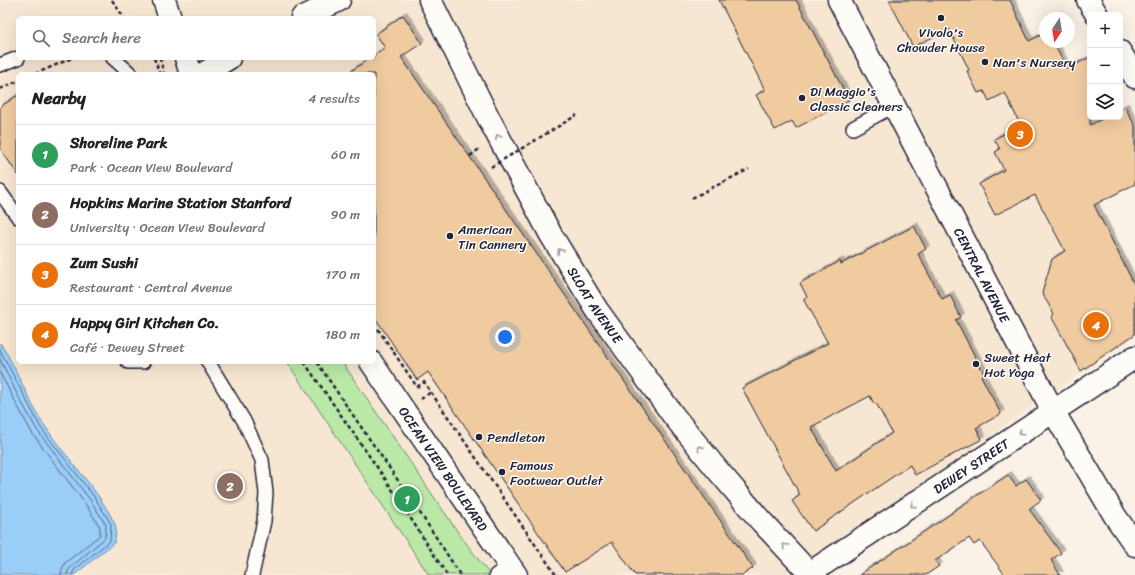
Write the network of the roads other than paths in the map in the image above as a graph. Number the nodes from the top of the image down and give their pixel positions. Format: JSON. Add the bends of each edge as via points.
{"nodes":[{"id":1,"x":164,"y":0,"type":"edge"},
{"id":2,"x":339,"y":0,"type":"edge"},
{"id":3,"x":430,"y":0,"type":"edge"},
{"id":4,"x":839,"y":0,"type":"edge"},
{"id":5,"x":1088,"y":0,"type":"edge"},
{"id":6,"x":1095,"y":12,"type":"edge"},
{"id":7,"x":169,"y":16,"type":"edge"},
{"id":8,"x":306,"y":16,"type":"edge"},
{"id":9,"x":1123,"y":57,"type":"edge"},
{"id":10,"x":16,"y":59,"type":"edge"},
{"id":11,"x":115,"y":60,"type":"edge"},
{"id":12,"x":187,"y":60,"type":"edge"},
{"id":13,"x":226,"y":60,"type":"edge"},
{"id":14,"x":0,"y":65,"type":"edge"},
{"id":15,"x":129,"y":72,"type":"edge"},
{"id":16,"x":190,"y":72,"type":"edge"},
{"id":17,"x":206,"y":72,"type":"edge"},
{"id":18,"x":1135,"y":77,"type":"edge"},
{"id":19,"x":895,"y":105,"type":"junction"},
{"id":20,"x":853,"y":128,"type":"dead end"},
{"id":21,"x":0,"y":192,"type":"edge"},
{"id":22,"x":16,"y":214,"type":"edge"},
{"id":23,"x":1135,"y":357,"type":"edge"},
{"id":24,"x":209,"y":364,"type":"edge"},
{"id":25,"x":372,"y":364,"type":"edge"},
{"id":26,"x":1053,"y":411,"type":"junction"},
{"id":27,"x":1135,"y":545,"type":"edge"},
{"id":28,"x":507,"y":572,"type":"edge"},
{"id":29,"x":809,"y":574,"type":"edge"},
{"id":30,"x":252,"y":575,"type":"edge"}],
"edges":[{"from":1,"to":7,"type":"street"},
{"from":2,"to":8,"type":"street"},
{"from":29,"to":3,"type":"street","name":"SLOAT AVENUE","one_way":true,"via":[[714,467],[597,310],[547,228]]},
{"from":4,"to":19,"type":"street","name":"CENTRAL AVENUE"},
{"from":5,"to":6,"type":"street"},
{"from":9,"to":18,"type":"street"},
{"from":10,"to":14,"type":"lane"},
{"from":11,"to":15,"type":"lane"},
{"from":12,"to":16,"type":"street"},
{"from":13,"to":17,"type":"street"},
{"from":19,"to":20,"type":"lane"},
{"from":19,"to":26,"type":"street","name":"CENTRAL AVENUE"},
{"from":21,"to":22,"type":"lane"},
{"from":23,"to":26,"type":"street","name":"DEWEY STREET"},
{"from":24,"to":30,"type":"lane","via":[[244,421],[262,460],[266,493],[264,521]]},
{"from":25,"to":28,"type":"street","name":"OCEAN VIEW BOULEVARD"},
{"from":26,"to":27,"type":"street","name":"CENTRAL AVENUE"},
{"from":26,"to":29,"type":"street","name":"DEWEY STREET","one_way":true}]}
